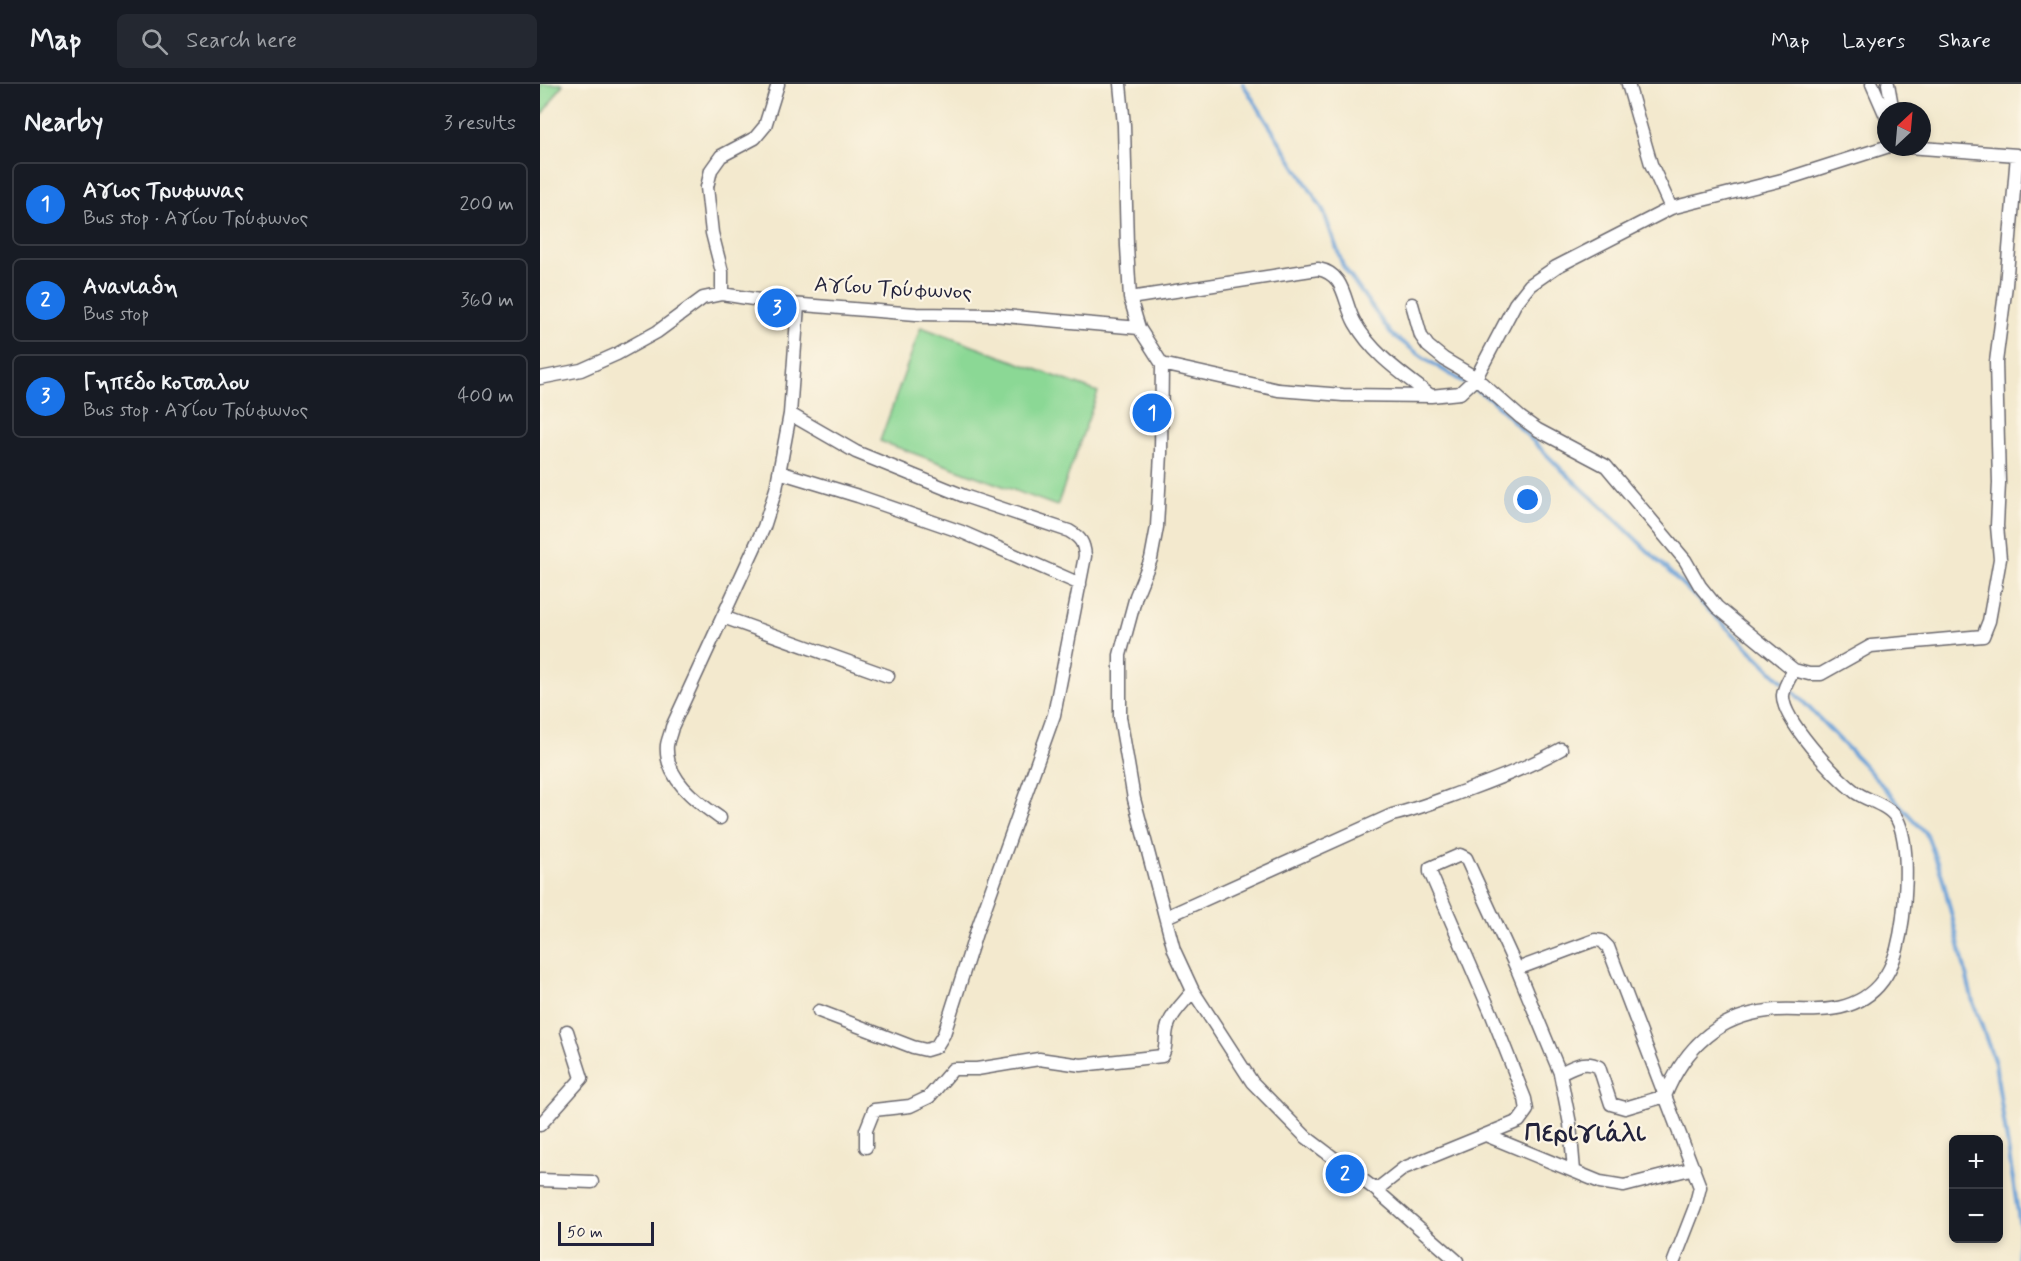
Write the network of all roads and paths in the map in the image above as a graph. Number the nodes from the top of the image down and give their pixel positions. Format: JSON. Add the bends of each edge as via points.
{"nodes":[{"id":1,"x":778,"y":84,"type":"edge"},
{"id":2,"x":1120,"y":84,"type":"edge"},
{"id":3,"x":1628,"y":84,"type":"edge"},
{"id":4,"x":1872,"y":84,"type":"edge"},
{"id":5,"x":1888,"y":84,"type":"edge"},
{"id":6,"x":1880,"y":102,"type":"edge"},
{"id":7,"x":1891,"y":102,"type":"edge"},
{"id":8,"x":1931,"y":149,"type":"edge"},
{"id":9,"x":1877,"y":150,"type":"edge"},
{"id":10,"x":2019,"y":156,"type":"edge"},
{"id":11,"x":1671,"y":208,"type":"junction"},
{"id":12,"x":722,"y":294,"type":"junction"},
{"id":13,"x":1130,"y":298,"type":"junction"},
{"id":14,"x":1412,"y":304,"type":"dead end"},
{"id":15,"x":798,"y":305,"type":"junction"},
{"id":16,"x":1139,"y":328,"type":"junction"},
{"id":17,"x":1162,"y":364,"type":"junction"},
{"id":18,"x":540,"y":378,"type":"edge"},
{"id":19,"x":1474,"y":381,"type":"junction"},
{"id":20,"x":1431,"y":396,"type":"junction"},
{"id":21,"x":790,"y":414,"type":"junction"},
{"id":22,"x":779,"y":472,"type":"junction"},
{"id":23,"x":1080,"y":584,"type":"junction"},
{"id":24,"x":723,"y":617,"type":"junction"},
{"id":25,"x":1791,"y":674,"type":"junction"},
{"id":26,"x":888,"y":676,"type":"dead end"},
{"id":27,"x":1561,"y":749,"type":"dead end"},
{"id":28,"x":720,"y":818,"type":"dead end"},
{"id":29,"x":1166,"y":917,"type":"junction"},
{"id":30,"x":1517,"y":969,"type":"junction"},
{"id":31,"x":1192,"y":991,"type":"junction"},
{"id":32,"x":819,"y":1011,"type":"dead end"},
{"id":33,"x":567,"y":1031,"type":"dead end"},
{"id":34,"x":1560,"y":1073,"type":"junction"},
{"id":35,"x":1665,"y":1096,"type":"junction"},
{"id":36,"x":540,"y":1125,"type":"edge"},
{"id":37,"x":1488,"y":1136,"type":"junction"},
{"id":38,"x":866,"y":1147,"type":"dead end"},
{"id":39,"x":1694,"y":1168,"type":"junction"},
{"id":40,"x":1574,"y":1172,"type":"junction"},
{"id":41,"x":540,"y":1180,"type":"edge"},
{"id":42,"x":592,"y":1182,"type":"dead end"},
{"id":43,"x":1376,"y":1190,"type":"junction"},
{"id":44,"x":1457,"y":1261,"type":"edge"},
{"id":45,"x":1674,"y":1261,"type":"edge"}],
"edges":[{"from":1,"to":12,"type":"street","via":[[765,126],[755,138],[721,156],[706,187],[722,272]]},
{"from":2,"to":13,"type":"street"},
{"from":3,"to":11,"type":"street","via":[[1651,164]]},
{"from":4,"to":6,"type":"street"},
{"from":5,"to":7,"type":"street"},
{"from":8,"to":10,"type":"street"},
{"from":9,"to":11,"type":"street","via":[[1786,179]]},
{"from":10,"to":25,"type":"street","via":[[1996,362],[2000,560],[1987,630],[1977,638],[1871,646],[1821,674]]},
{"from":11,"to":19,"type":"street","via":[[1556,267],[1530,285],[1515,304]]},
{"from":12,"to":15,"type":"street","name":"Αγίου Τρύφωνος"},
{"from":12,"to":18,"type":"street","name":"Αγίου Τρύφωνος","via":[[703,298],[657,332],[617,354],[581,370]]},
{"from":13,"to":16,"type":"street"},
{"from":13,"to":20,"type":"street","via":[[1318,269],[1329,271],[1337,278],[1354,322],[1372,348]]},
{"from":14,"to":19,"type":"street","via":[[1428,346]]},
{"from":15,"to":16,"type":"street","name":"Αγίου Τρύφωνος","via":[[1045,318]]},
{"from":15,"to":21,"type":"street"},
{"from":16,"to":17,"type":"street"},
{"from":17,"to":20,"type":"street","via":[[1278,390]]},
{"from":17,"to":29,"type":"street","via":[[1157,527],[1151,559],[1120,656],[1120,717],[1134,799]]},
{"from":19,"to":20,"type":"street","via":[[1460,393]]},
{"from":19,"to":25,"type":"street","via":[[1538,430],[1606,466],[1685,560],[1717,607]]},
{"from":21,"to":22,"type":"street"},
{"from":21,"to":23,"type":"street","via":[[856,452],[964,496],[1069,531],[1084,545]]},
{"from":22,"to":23,"type":"street","via":[[962,532]]},
{"from":22,"to":24,"type":"street","via":[[764,527]]},
{"from":23,"to":32,"type":"street","via":[[1054,715],[944,1034],[936,1047],[926,1050]]},
{"from":24,"to":26,"type":"street"},
{"from":24,"to":28,"type":"street","via":[[672,727],[667,747],[671,770],[692,798]]},
{"from":25,"to":35,"type":"street","via":[[1783,695],[1784,704],[1808,743],[1856,792],[1887,809],[1899,823],[1904,846],[1905,898],[1896,951],[1880,984],[1866,999],[1821,1010],[1768,1011],[1734,1019],[1714,1029],[1679,1067]]},
{"from":27,"to":29,"type":"street","via":[[1506,776],[1392,815]]},
{"from":29,"to":31,"type":"street","via":[[1174,950]]},
{"from":30,"to":34,"type":"street"},
{"from":30,"to":35,"type":"street","via":[[1595,940],[1602,941],[1608,947]]},
{"from":30,"to":37,"type":"street","via":[[1466,858],[1460,855],[1430,868],[1525,1099],[1527,1110],[1519,1121]]},
{"from":31,"to":38,"type":"street","via":[[1169,1021],[1162,1056],[1081,1065],[1039,1059],[953,1069],[929,1097],[910,1106],[874,1110],[866,1130]]},
{"from":31,"to":43,"type":"street","via":[[1252,1082],[1306,1137]]},
{"from":33,"to":36,"type":"street","via":[[582,1078]]},
{"from":34,"to":35,"type":"street","via":[[1593,1063],[1599,1067],[1611,1104],[1625,1108]]},
{"from":34,"to":40,"type":"street"},
{"from":35,"to":39,"type":"street"},
{"from":37,"to":40,"type":"street"},
{"from":37,"to":43,"type":"street","via":[[1404,1168]]},
{"from":39,"to":40,"type":"street","via":[[1624,1186]]},
{"from":39,"to":45,"type":"street","via":[[1700,1187]]},
{"from":41,"to":42,"type":"street"},
{"from":43,"to":44,"type":"street"}]}
